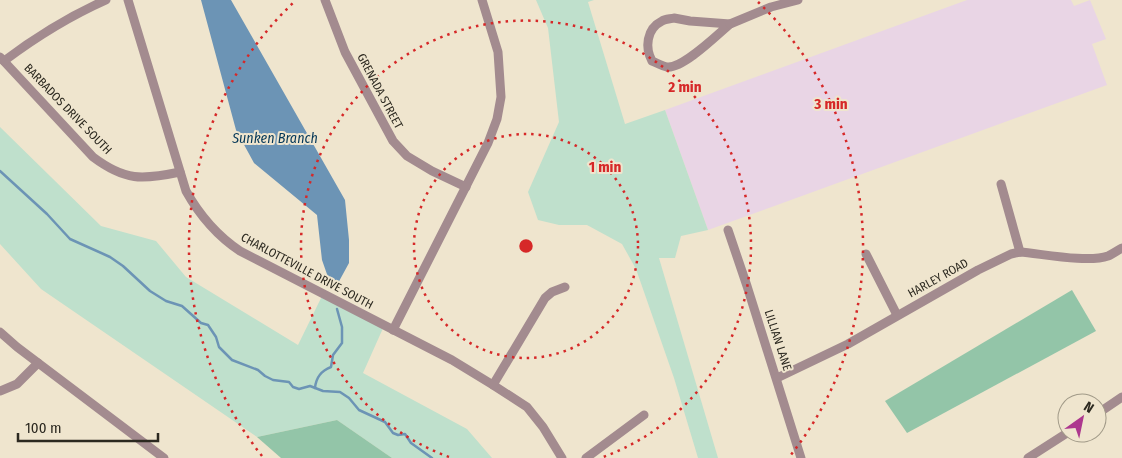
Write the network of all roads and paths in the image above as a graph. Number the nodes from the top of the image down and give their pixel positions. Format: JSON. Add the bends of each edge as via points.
{"nodes":[{"id":1,"x":106,"y":0,"type":"edge"},
{"id":2,"x":128,"y":0,"type":"edge"},
{"id":3,"x":325,"y":0,"type":"edge"},
{"id":4,"x":482,"y":0,"type":"edge"},
{"id":5,"x":798,"y":0,"type":"edge"},
{"id":6,"x":730,"y":24,"type":"junction"},
{"id":7,"x":2,"y":59,"type":"edge"},
{"id":8,"x":180,"y":172,"type":"junction"},
{"id":9,"x":1001,"y":184,"type":"dead end"},
{"id":10,"x":466,"y":186,"type":"junction"},
{"id":11,"x":728,"y":230,"type":"dead end"},
{"id":12,"x":1122,"y":248,"type":"edge"},
{"id":13,"x":1020,"y":252,"type":"junction"},
{"id":14,"x":866,"y":254,"type":"dead end"},
{"id":15,"x":565,"y":287,"type":"dead end"},
{"id":16,"x":898,"y":315,"type":"junction"},
{"id":17,"x":394,"y":330,"type":"junction"},
{"id":18,"x":0,"y":332,"type":"edge"},
{"id":19,"x":38,"y":363,"type":"junction"},
{"id":20,"x":777,"y":378,"type":"junction"},
{"id":21,"x":493,"y":385,"type":"junction"},
{"id":22,"x":0,"y":391,"type":"edge"},
{"id":23,"x":1122,"y":397,"type":"edge"},
{"id":24,"x":1107,"y":407,"type":"edge"},
{"id":25,"x":644,"y":415,"type":"dead end"},
{"id":26,"x":1057,"y":439,"type":"edge"},
{"id":27,"x":164,"y":458,"type":"edge"},
{"id":28,"x":562,"y":458,"type":"edge"},
{"id":29,"x":586,"y":458,"type":"edge"},
{"id":30,"x":801,"y":458,"type":"edge"},
{"id":31,"x":1028,"y":458,"type":"edge"}],
"edges":[{"from":1,"to":7,"type":"street","via":[[75,14]]},
{"from":2,"to":8,"type":"street","name":"CHARLOTTEVILLE DRIVE SOUTH"},
{"from":3,"to":10,"type":"street","name":"GRENADA STREET","via":[[345,52],[393,142],[432,172]]},
{"from":4,"to":10,"type":"street","via":[[498,52],[501,96],[494,127]]},
{"from":5,"to":6,"type":"street"},
{"from":6,"to":6,"type":"street","via":[[674,18],[661,21],[651,30],[647,51],[652,61],[673,67],[689,59]]},
{"from":7,"to":8,"type":"street","name":"BARBADOS DRIVE SOUTH","via":[[104,166],[125,176],[144,178]]},
{"from":8,"to":17,"type":"street","name":"CHARLOTTEVILLE DRIVE SOUTH","via":[[186,191],[198,211],[225,241]]},
{"from":9,"to":13,"type":"street"},
{"from":10,"to":17,"type":"street"},
{"from":11,"to":20,"type":"street","name":"LILLIAN LANE"},
{"from":12,"to":13,"type":"street","name":"HARLEY ROAD","via":[[1108,256],[1082,258]]},
{"from":13,"to":16,"type":"street","name":"HARLEY ROAD","via":[[978,270]]},
{"from":14,"to":16,"type":"street"},
{"from":15,"to":21,"type":"street","via":[[545,298]]},
{"from":16,"to":20,"type":"street","name":"HARLEY ROAD","via":[[848,344]]},
{"from":17,"to":21,"type":"street","name":"CHARLOTTEVILLE DRIVE SOUTH"},
{"from":18,"to":19,"type":"street"},
{"from":19,"to":22,"type":"street","via":[[16,384]]},
{"from":19,"to":27,"type":"street"},
{"from":20,"to":30,"type":"street","name":"LILLIAN LANE"},
{"from":21,"to":28,"type":"street","name":"CHARLOTTEVILLE DRIVE SOUTH","via":[[527,407]]},
{"from":23,"to":24,"type":"street"},
{"from":25,"to":29,"type":"street"},
{"from":26,"to":31,"type":"street"}]}
